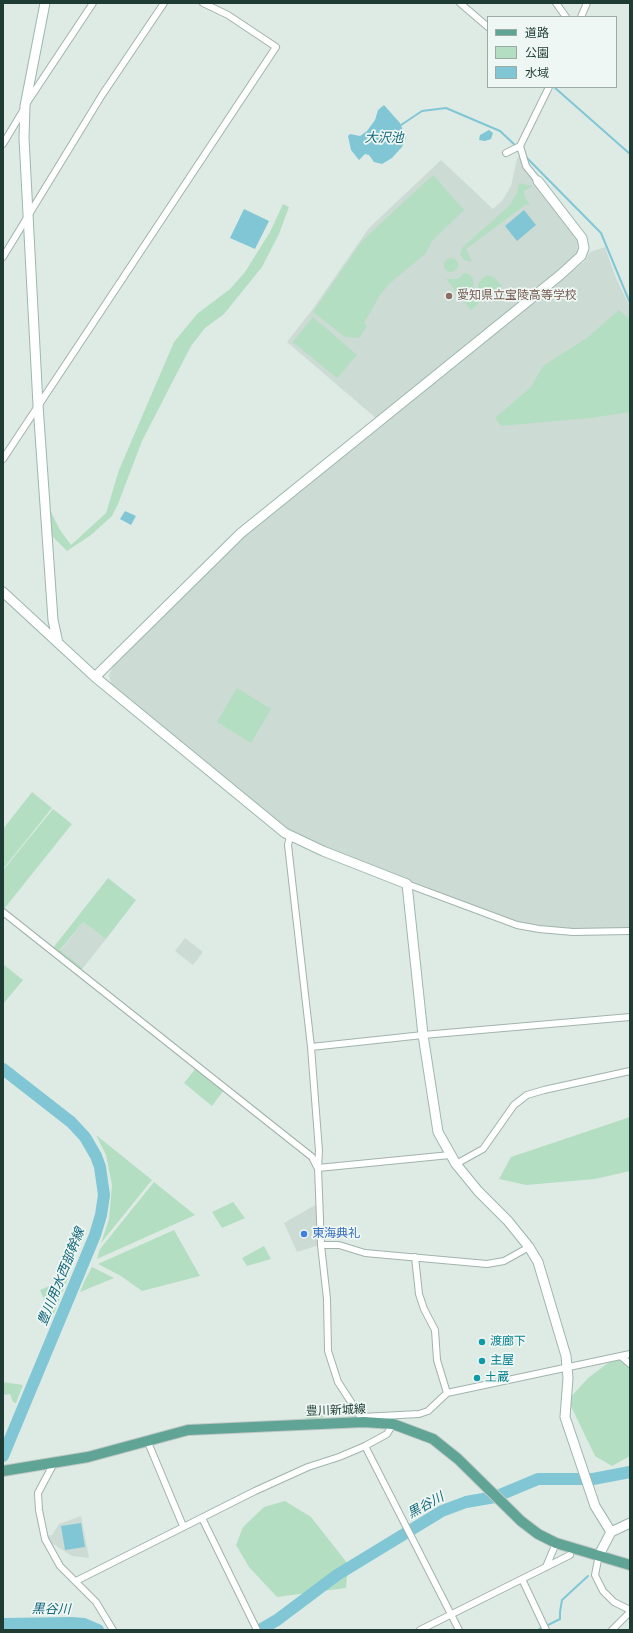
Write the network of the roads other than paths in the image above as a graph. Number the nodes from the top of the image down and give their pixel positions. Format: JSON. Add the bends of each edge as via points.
{"nodes":[{"id":1,"x":45,"y":3,"type":"edge"},
{"id":2,"x":93,"y":3,"type":"edge"},
{"id":3,"x":164,"y":3,"type":"edge"},
{"id":4,"x":203,"y":3,"type":"edge"},
{"id":5,"x":460,"y":3,"type":"edge"},
{"id":6,"x":556,"y":3,"type":"edge"},
{"id":7,"x":587,"y":3,"type":"edge"},
{"id":8,"x":565,"y":16,"type":"edge"},
{"id":9,"x":582,"y":16,"type":"edge"},
{"id":10,"x":487,"y":26,"type":"edge"},
{"id":11,"x":549,"y":88,"type":"edge"},
{"id":12,"x":25,"y":106,"type":"junction"},
{"id":13,"x":3,"y":144,"type":"edge"},
{"id":14,"x":520,"y":146,"type":"junction"},
{"id":15,"x":506,"y":153,"type":"dead end"},
{"id":16,"x":538,"y":181,"type":"joint"},
{"id":17,"x":28,"y":218,"type":"junction"},
{"id":18,"x":3,"y":257,"type":"edge"},
{"id":19,"x":38,"y":405,"type":"junction"},
{"id":20,"x":3,"y":459,"type":"edge"},
{"id":21,"x":5,"y":597,"type":"edge"},
{"id":22,"x":58,"y":643,"type":"junction"},
{"id":23,"x":95,"y":677,"type":"junction"},
{"id":24,"x":290,"y":836,"type":"junction"},
{"id":25,"x":407,"y":884,"type":"junction"},
{"id":26,"x":3,"y":912,"type":"edge"},
{"id":27,"x":630,"y":931,"type":"edge"},
{"id":28,"x":630,"y":1017,"type":"edge"},
{"id":29,"x":423,"y":1035,"type":"junction"},
{"id":30,"x":311,"y":1048,"type":"junction"},
{"id":31,"x":630,"y":1071,"type":"edge"},
{"id":32,"x":450,"y":1155,"type":"junction"},
{"id":33,"x":456,"y":1164,"type":"junction"},
{"id":34,"x":318,"y":1168,"type":"junction"},
{"id":35,"x":322,"y":1245,"type":"junction"},
{"id":36,"x":529,"y":1247,"type":"junction"},
{"id":37,"x":416,"y":1257,"type":"junction"},
{"id":38,"x":630,"y":1354,"type":"edge"},
{"id":39,"x":622,"y":1357,"type":"junction"},
{"id":40,"x":630,"y":1364,"type":"edge"},
{"id":41,"x":568,"y":1368,"type":"junction"},
{"id":42,"x":447,"y":1393,"type":"junction"},
{"id":43,"x":362,"y":1420,"type":"junction"},
{"id":44,"x":393,"y":1424,"type":"junction"},
{"id":45,"x":147,"y":1440,"type":"junction"},
{"id":46,"x":365,"y":1446,"type":"junction"},
{"id":47,"x":54,"y":1463,"type":"junction"},
{"id":48,"x":4,"y":1471,"type":"edge"},
{"id":49,"x":202,"y":1518,"type":"junction"},
{"id":50,"x":630,"y":1523,"type":"edge"},
{"id":51,"x":183,"y":1526,"type":"junction"},
{"id":52,"x":610,"y":1532,"type":"junction"},
{"id":53,"x":556,"y":1543,"type":"junction"},
{"id":54,"x":570,"y":1555,"type":"dead end"},
{"id":55,"x":599,"y":1555,"type":"junction"},
{"id":56,"x":630,"y":1565,"type":"edge"},
{"id":57,"x":546,"y":1567,"type":"junction"},
{"id":58,"x":522,"y":1579,"type":"junction"},
{"id":59,"x":76,"y":1581,"type":"junction"},
{"id":60,"x":630,"y":1611,"type":"edge"},
{"id":61,"x":451,"y":1615,"type":"junction"},
{"id":62,"x":113,"y":1630,"type":"edge"},
{"id":63,"x":257,"y":1630,"type":"edge"},
{"id":64,"x":420,"y":1630,"type":"edge"},
{"id":65,"x":459,"y":1630,"type":"edge"},
{"id":66,"x":546,"y":1630,"type":"edge"},
{"id":67,"x":612,"y":1630,"type":"edge"}],
"edges":[{"from":1,"to":12,"type":"street"},
{"from":2,"to":12,"type":"street"},
{"from":3,"to":17,"type":"street","via":[[102,95]]},
{"from":4,"to":19,"type":"street","via":[[276,47]]},
{"from":5,"to":10,"type":"street"},
{"from":6,"to":8,"type":"street"},
{"from":7,"to":9,"type":"street"},
{"from":11,"to":14,"type":"street"},
{"from":12,"to":13,"type":"street"},
{"from":12,"to":17,"type":"street"},
{"from":14,"to":15,"type":"street"},
{"from":14,"to":16,"type":"street","via":[[526,166]]},
{"from":16,"to":23,"type":"street","via":[[582,238],[584,248],[581,256],[241,533]]},
{"from":17,"to":18,"type":"street"},
{"from":17,"to":19,"type":"street"},
{"from":19,"to":20,"type":"street"},
{"from":19,"to":22,"type":"street","via":[[53,620]]},
{"from":21,"to":22,"type":"street"},
{"from":22,"to":23,"type":"street"},
{"from":23,"to":24,"type":"street"},
{"from":24,"to":25,"type":"street"},
{"from":24,"to":30,"type":"street","via":[[288,845]]},
{"from":25,"to":27,"type":"street","via":[[517,925],[573,932]]},
{"from":25,"to":29,"type":"street"},
{"from":26,"to":34,"type":"street","via":[[312,1157]]},
{"from":28,"to":29,"type":"street"},
{"from":29,"to":30,"type":"street"},
{"from":29,"to":32,"type":"street","via":[[438,1132]]},
{"from":30,"to":34,"type":"street"},
{"from":31,"to":33,"type":"street","via":[[527,1095],[514,1105],[483,1149]]},
{"from":32,"to":33,"type":"street"},
{"from":32,"to":34,"type":"street"},
{"from":33,"to":36,"type":"street"},
{"from":34,"to":35,"type":"street"},
{"from":35,"to":37,"type":"street","via":[[339,1245],[365,1253]]},
{"from":35,"to":43,"type":"street","via":[[328,1351],[338,1382]]},
{"from":36,"to":37,"type":"street","via":[[504,1261],[487,1264]]},
{"from":36,"to":41,"type":"street","via":[[538,1262]]},
{"from":37,"to":42,"type":"street","via":[[419,1294],[435,1330],[437,1360]]},
{"from":38,"to":39,"type":"street"},
{"from":39,"to":40,"type":"street"},
{"from":39,"to":41,"type":"street"},
{"from":41,"to":42,"type":"street"},
{"from":41,"to":52,"type":"street","via":[[565,1417],[595,1506]]},
{"from":42,"to":43,"type":"street","via":[[428,1410],[419,1414]]},
{"from":43,"to":44,"type":"main road","name":"豊川新城線"},
{"from":43,"to":45,"type":"main road","name":"豊川新城線","via":[[188,1430]]},
{"from":44,"to":46,"type":"street","via":[[387,1434]]},
{"from":44,"to":53,"type":"main road","name":"豊川新城線","via":[[433,1439],[538,1534]]},
{"from":45,"to":47,"type":"main road","name":"豊川新城線","via":[[88,1457]]},
{"from":45,"to":51,"type":"street"},
{"from":46,"to":49,"type":"street","via":[[302,1470]]},
{"from":46,"to":61,"type":"street"},
{"from":47,"to":48,"type":"main road","name":"豊川新城線"},
{"from":47,"to":59,"type":"street","via":[[38,1493],[39,1510],[45,1539],[60,1566]]},
{"from":49,"to":51,"type":"street"},
{"from":49,"to":63,"type":"street"},
{"from":50,"to":52,"type":"street"},
{"from":51,"to":59,"type":"street"},
{"from":52,"to":55,"type":"street"},
{"from":53,"to":55,"type":"main road","name":"豊川新城線"},
{"from":53,"to":57,"type":"street"},
{"from":54,"to":57,"type":"street"},
{"from":55,"to":56,"type":"main road","name":"豊川新城線"},
{"from":55,"to":60,"type":"street","via":[[595,1575],[603,1591],[614,1602]]},
{"from":57,"to":58,"type":"street"},
{"from":58,"to":61,"type":"street"},
{"from":58,"to":66,"type":"street"},
{"from":59,"to":62,"type":"street","via":[[96,1602]]},
{"from":60,"to":67,"type":"street"},
{"from":61,"to":64,"type":"street"},
{"from":61,"to":65,"type":"street"}]}
